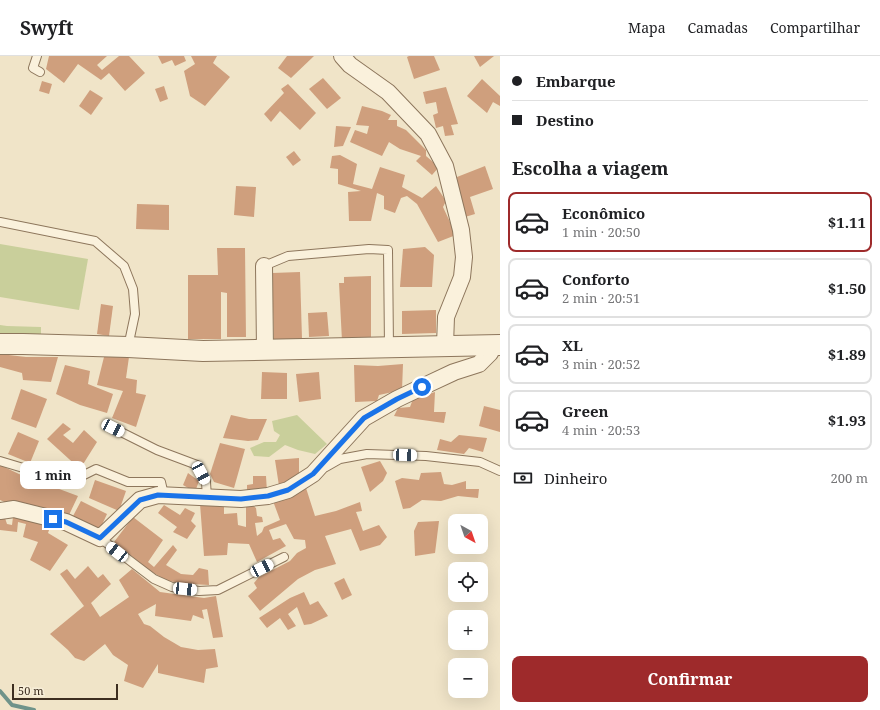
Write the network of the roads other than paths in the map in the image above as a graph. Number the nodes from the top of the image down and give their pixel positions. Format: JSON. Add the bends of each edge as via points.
{"nodes":[{"id":1,"x":37,"y":56,"type":"edge"},
{"id":2,"x":342,"y":56,"type":"edge"},
{"id":3,"x":40,"y":72,"type":"dead end"},
{"id":4,"x":0,"y":222,"type":"edge"},
{"id":5,"x":264,"y":266,"type":"joint"},
{"id":6,"x":0,"y":344,"type":"edge"},
{"id":7,"x":445,"y":345,"type":"junction"},
{"id":8,"x":497,"y":345,"type":"edge"},
{"id":9,"x":128,"y":347,"type":"junction"},
{"id":10,"x":389,"y":347,"type":"junction"},
{"id":11,"x":265,"y":350,"type":"junction"},
{"id":12,"x":113,"y":428,"type":"dead end"},
{"id":13,"x":0,"y":461,"type":"edge"},
{"id":14,"x":500,"y":471,"type":"edge"},
{"id":15,"x":313,"y":474,"type":"junction"},
{"id":16,"x":164,"y":495,"type":"junction"},
{"id":17,"x":207,"y":498,"type":"junction"},
{"id":18,"x":0,"y":511,"type":"edge"},
{"id":19,"x":100,"y":538,"type":"junction"},
{"id":20,"x":284,"y":557,"type":"dead end"}],
"edges":[{"from":1,"to":3,"type":"lane","via":[[33,68]]},
{"from":2,"to":7,"type":"street","via":[[350,65],[388,92],[428,134],[445,166],[461,230],[464,257],[462,277],[446,317]]},
{"from":4,"to":9,"type":"lane","via":[[95,241],[124,266],[133,289],[134,314]]},
{"from":5,"to":10,"type":"lane","via":[[288,256],[369,249],[388,250]]},
{"from":5,"to":11,"type":"street"},
{"from":6,"to":9,"type":"street"},
{"from":7,"to":8,"type":"street"},
{"from":7,"to":10,"type":"street"},
{"from":8,"to":15,"type":"street","via":[[479,364],[422,387],[364,418]]},
{"from":9,"to":11,"type":"street","via":[[202,351]]},
{"from":10,"to":11,"type":"street"},
{"from":12,"to":17,"type":"lane","via":[[157,450],[197,465],[206,482]]},
{"from":13,"to":16,"type":"lane","via":[[70,482],[96,469],[128,482],[161,482]]},
{"from":14,"to":15,"type":"lane","via":[[480,462],[426,456],[367,454],[340,459]]},
{"from":15,"to":17,"type":"street","via":[[288,490],[268,496],[241,499]]},
{"from":16,"to":17,"type":"street"},
{"from":16,"to":19,"type":"street","via":[[140,500]]},
{"from":18,"to":19,"type":"street","via":[[14,509],[66,522]]},
{"from":19,"to":20,"type":"lane","via":[[154,579],[172,588],[218,590]]}]}
